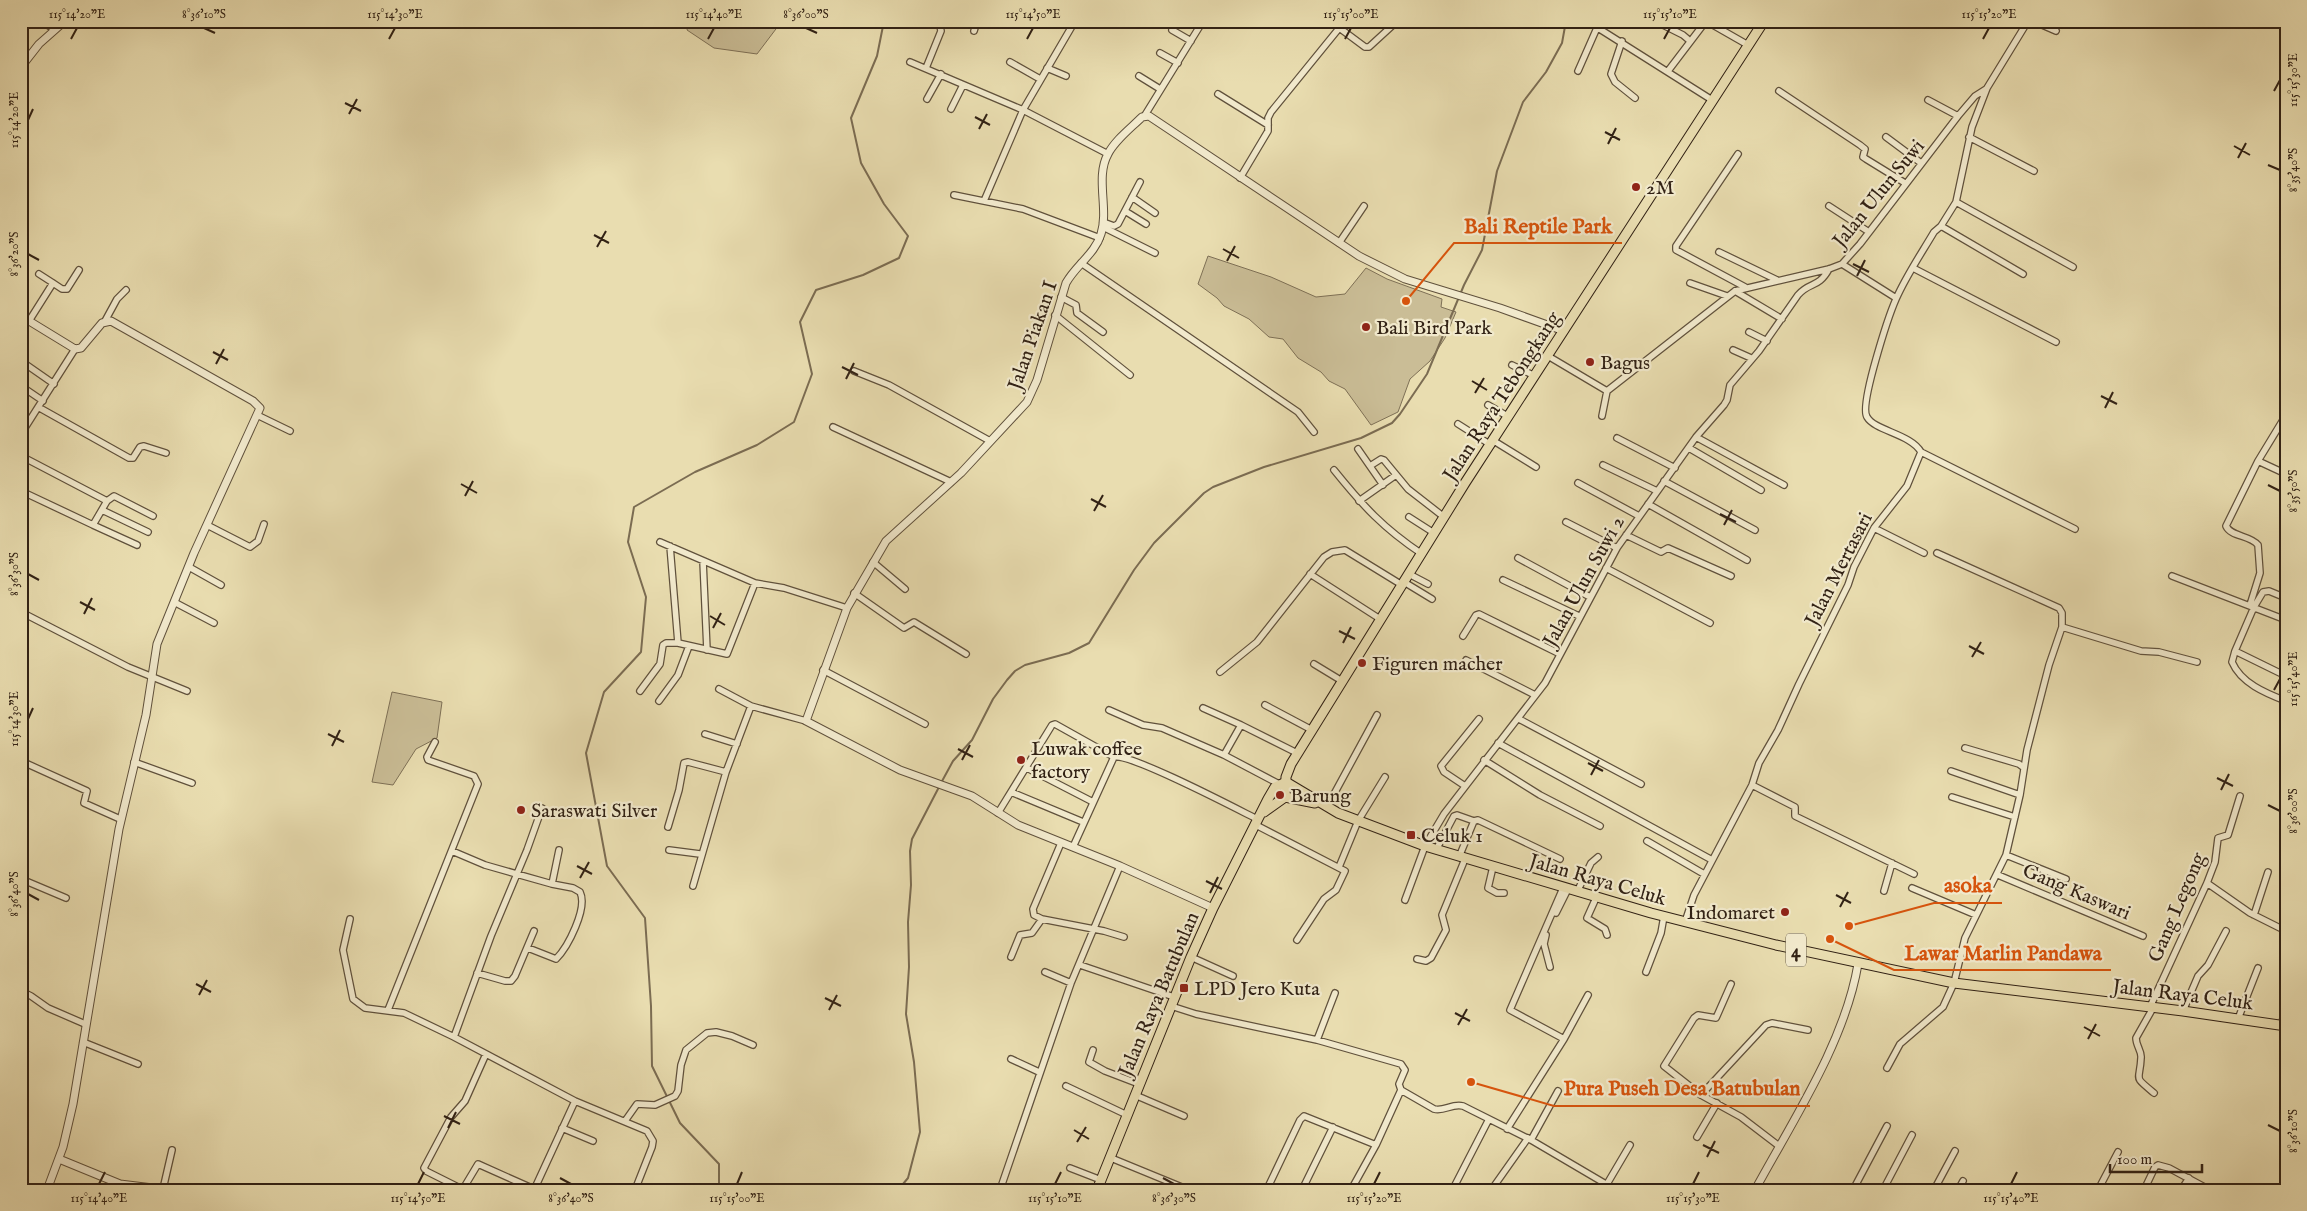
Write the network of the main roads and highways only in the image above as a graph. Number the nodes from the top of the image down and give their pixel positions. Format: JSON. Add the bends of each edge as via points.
{"nodes":[{"id":1,"x":1764,"y":21,"type":"edge"},
{"id":2,"x":1282,"y":783,"type":"junction"},
{"id":3,"x":1285,"y":797,"type":"junction"},
{"id":4,"x":1325,"y":806,"type":"junction"},
{"id":5,"x":1257,"y":819,"type":"junction"},
{"id":6,"x":2284,"y":1026,"type":"edge"},
{"id":7,"x":1097,"y":1190,"type":"edge"}],
"edges":[{"from":1,"to":2,"type":"main road","name":"Jalan Raya Tebongkang","via":[[1444,517]]},
{"from":2,"to":3,"type":"main road","name":"Jalan Raya Tebongkang"},
{"from":2,"to":4,"type":"main road","name":"Jalan Raya Celuk","number":"4"},
{"from":2,"to":5,"type":"main road","name":"Jalan Raya Batubulan"},
{"from":3,"to":4,"type":"main road","name":"Jalan Raya Celuk","number":"4"},
{"from":3,"to":5,"type":"main road","name":"Jalan Raya Batubulan"},
{"from":4,"to":6,"type":"main road","name":"Jalan Raya Celuk","number":"4","via":[[1436,850],[1565,889],[1858,964],[1954,983]]},
{"from":5,"to":7,"type":"main road","name":"Jalan Raya Batubulan","via":[[1191,957]]}]}
